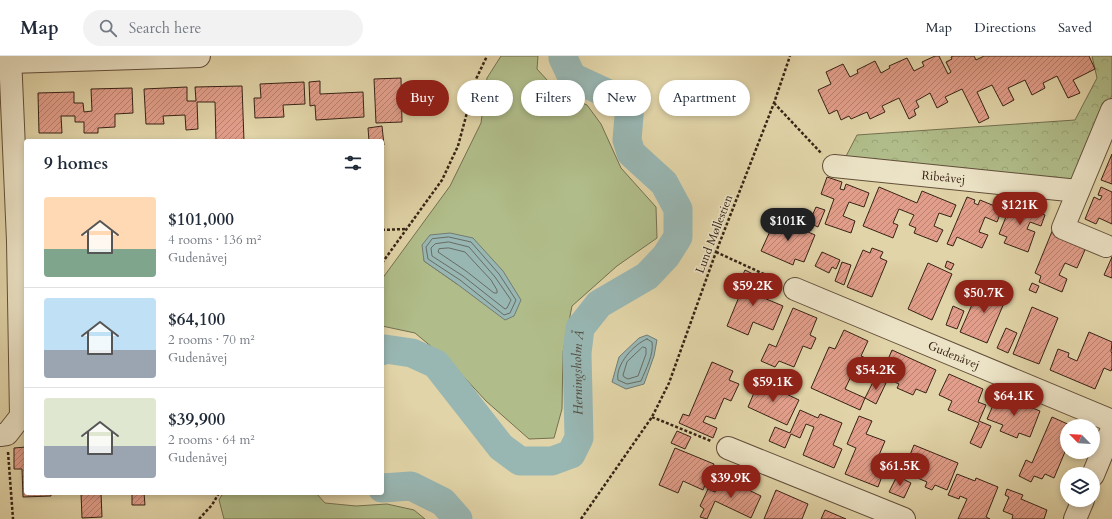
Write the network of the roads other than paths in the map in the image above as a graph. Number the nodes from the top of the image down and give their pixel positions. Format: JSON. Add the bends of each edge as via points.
{"nodes":[{"id":1,"x":199,"y":56,"type":"edge"},
{"id":2,"x":10,"y":59,"type":"edge"},
{"id":3,"x":1112,"y":110,"type":"edge"},
{"id":4,"x":834,"y":166,"type":"road end"},
{"id":5,"x":1078,"y":191,"type":"junction"},
{"id":6,"x":22,"y":240,"type":"edge"},
{"id":7,"x":1106,"y":246,"type":"dead end"},
{"id":8,"x":795,"y":289,"type":"road end"},
{"id":9,"x":23,"y":416,"type":"edge"},
{"id":10,"x":1112,"y":421,"type":"edge"},
{"id":11,"x":1112,"y":429,"type":"edge"},
{"id":12,"x":4,"y":434,"type":"edge"},
{"id":13,"x":728,"y":448,"type":"road end"},
{"id":14,"x":1096,"y":467,"type":"edge"},
{"id":15,"x":1080,"y":507,"type":"edge"},
{"id":16,"x":904,"y":519,"type":"edge"},
{"id":17,"x":1075,"y":519,"type":"edge"}],
"edges":[{"from":1,"to":2,"type":"street"},
{"from":2,"to":6,"type":"street"},
{"from":3,"to":5,"type":"street"},
{"from":4,"to":5,"type":"street","name":"Ribeåvej"},
{"from":5,"to":7,"type":"street","via":[[1063,228]]},
{"from":6,"to":9,"type":"street"},
{"from":8,"to":10,"type":"street","name":"Gudenåvej"},
{"from":9,"to":12,"type":"street"},
{"from":11,"to":14,"type":"street"},
{"from":13,"to":16,"type":"street"},
{"from":15,"to":17,"type":"street"}]}
